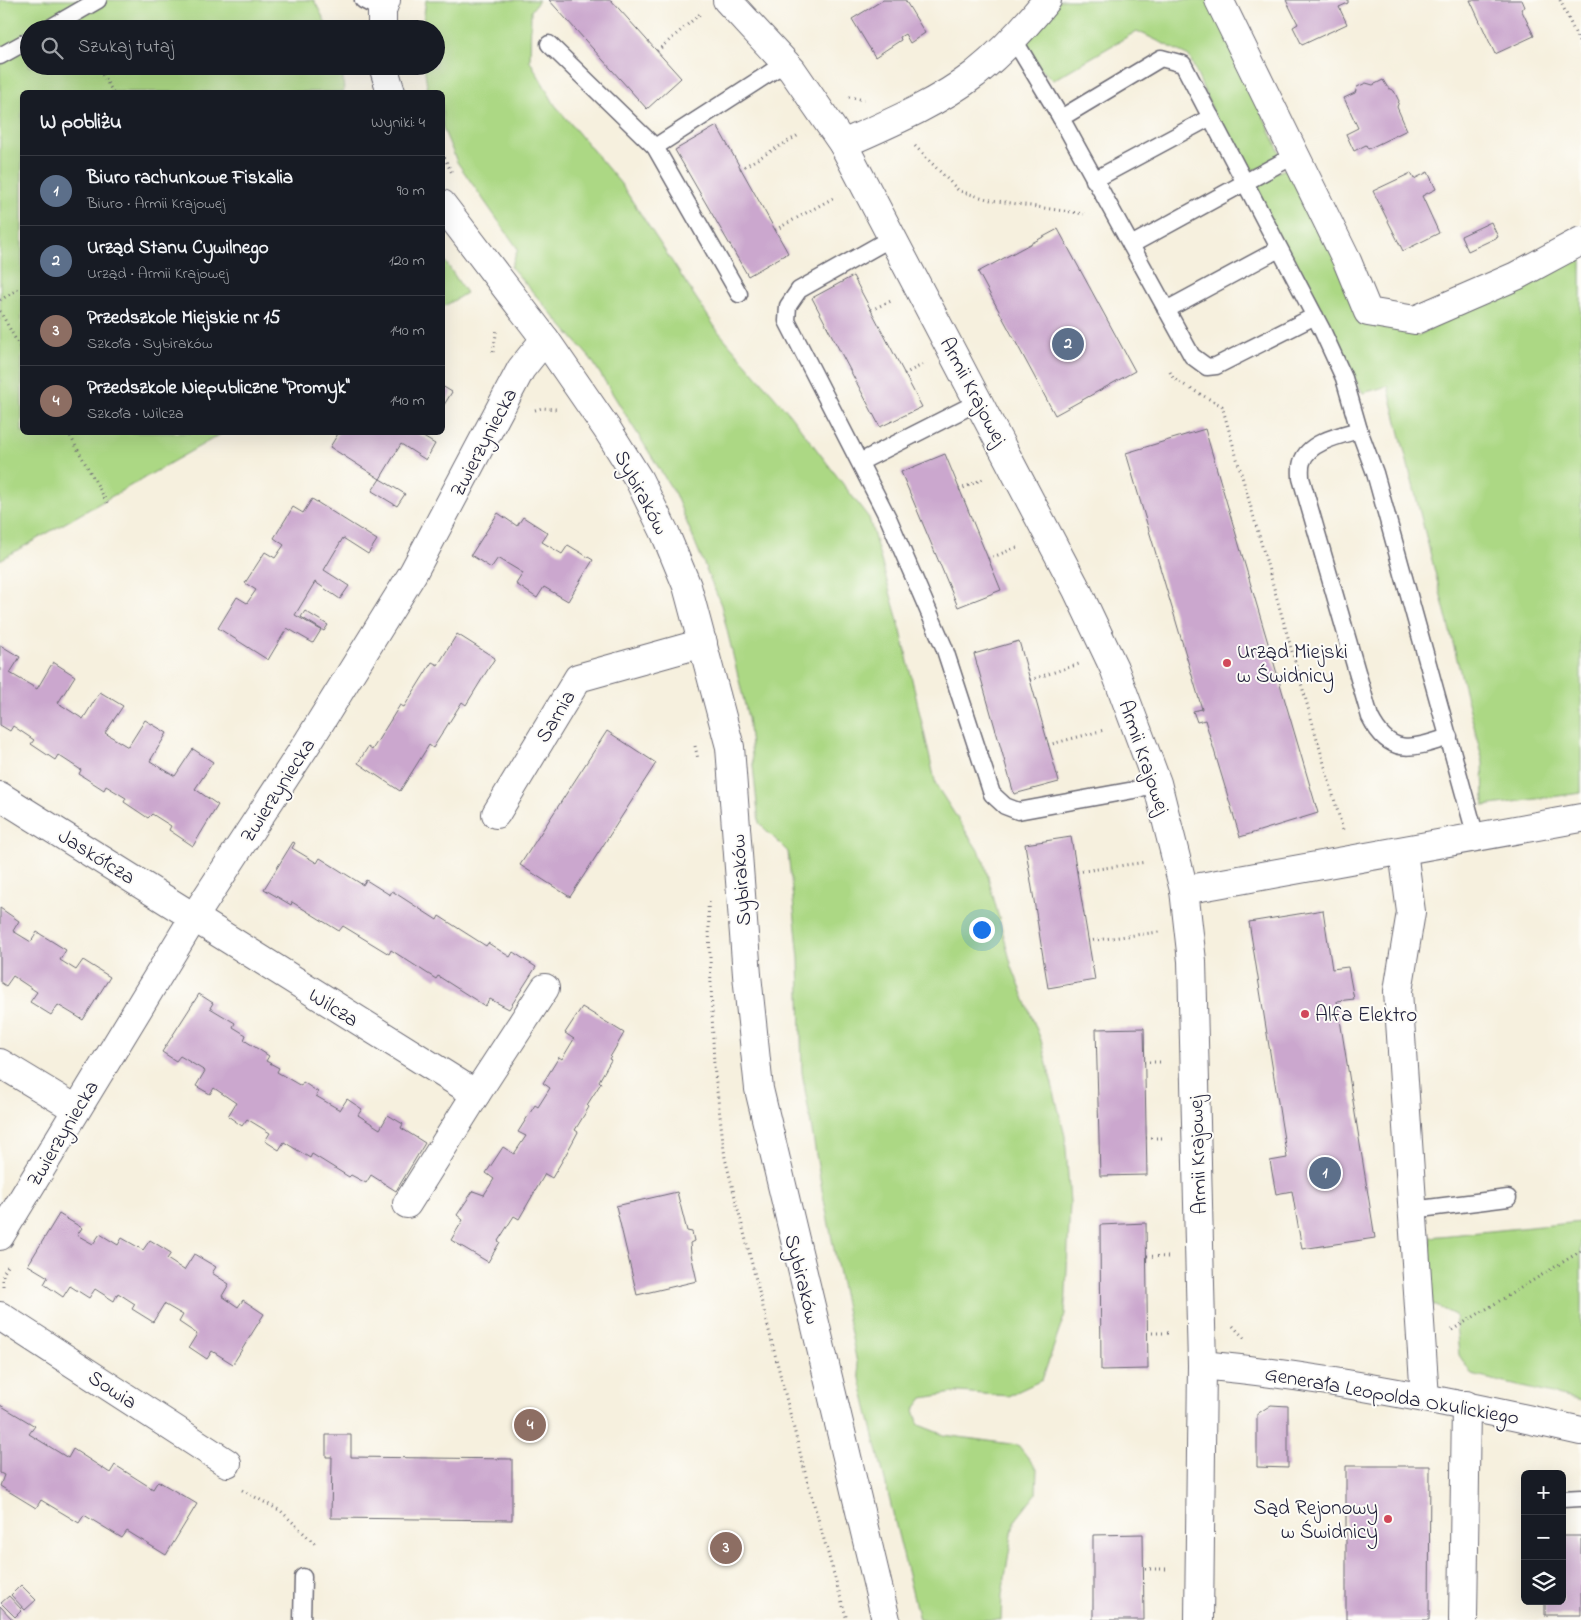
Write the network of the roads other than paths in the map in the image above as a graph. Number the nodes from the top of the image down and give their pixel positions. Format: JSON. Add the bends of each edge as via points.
{"nodes":[{"id":1,"x":98,"y":0,"type":"edge"},
{"id":2,"x":1047,"y":0,"type":"edge"},
{"id":3,"x":1219,"y":0,"type":"edge"},
{"id":4,"x":717,"y":4,"type":"edge"},
{"id":5,"x":64,"y":20,"type":"edge"},
{"id":6,"x":1013,"y":38,"type":"junction"},
{"id":7,"x":549,"y":44,"type":"dead end"},
{"id":8,"x":20,"y":45,"type":"edge"},
{"id":9,"x":0,"y":56,"type":"edge"},
{"id":10,"x":785,"y":63,"type":"junction"},
{"id":11,"x":386,"y":75,"type":"edge"},
{"id":12,"x":390,"y":90,"type":"edge"},
{"id":13,"x":1211,"y":117,"type":"junction"},
{"id":14,"x":1061,"y":118,"type":"junction"},
{"id":15,"x":843,"y":144,"type":"junction"},
{"id":16,"x":655,"y":147,"type":"junction"},
{"id":17,"x":1295,"y":155,"type":"junction"},
{"id":18,"x":1094,"y":180,"type":"junction"},
{"id":19,"x":1245,"y":184,"type":"junction"},
{"id":20,"x":445,"y":208,"type":"edge"},
{"id":21,"x":893,"y":238,"type":"junction"},
{"id":22,"x":1581,"y":241,"type":"edge"},
{"id":23,"x":1131,"y":245,"type":"junction"},
{"id":24,"x":1279,"y":249,"type":"junction"},
{"id":25,"x":739,"y":294,"type":"dead end"},
{"id":26,"x":1166,"y":310,"type":"junction"},
{"id":27,"x":1315,"y":316,"type":"junction"},
{"id":28,"x":545,"y":339,"type":"junction"},
{"id":29,"x":980,"y":401,"type":"junction"},
{"id":30,"x":1359,"y":430,"type":"junction"},
{"id":31,"x":860,"y":462,"type":"junction"},
{"id":32,"x":703,"y":643,"type":"junction"},
{"id":33,"x":1449,"y":737,"type":"junction"},
{"id":34,"x":1157,"y":783,"type":"junction"},
{"id":35,"x":0,"y":796,"type":"edge"},
{"id":36,"x":496,"y":814,"type":"dead end"},
{"id":37,"x":1581,"y":818,"type":"edge"},
{"id":38,"x":1476,"y":837,"type":"junction"},
{"id":39,"x":1403,"y":852,"type":"junction"},
{"id":40,"x":1184,"y":890,"type":"junction"},
{"id":41,"x":194,"y":917,"type":"junction"},
{"id":42,"x":545,"y":988,"type":"dead end"},
{"id":43,"x":0,"y":1063,"type":"edge"},
{"id":44,"x":476,"y":1094,"type":"junction"},
{"id":45,"x":76,"y":1109,"type":"junction"},
{"id":46,"x":1508,"y":1198,"type":"dead end"},
{"id":47,"x":407,"y":1204,"type":"dead end"},
{"id":48,"x":1412,"y":1210,"type":"junction"},
{"id":49,"x":0,"y":1236,"type":"edge"},
{"id":50,"x":0,"y":1316,"type":"edge"},
{"id":51,"x":1202,"y":1365,"type":"junction"},
{"id":52,"x":1425,"y":1398,"type":"junction"},
{"id":53,"x":1466,"y":1405,"type":"junction"},
{"id":54,"x":1581,"y":1431,"type":"edge"},
{"id":55,"x":226,"y":1463,"type":"dead end"},
{"id":56,"x":1581,"y":1498,"type":"edge"},
{"id":57,"x":1566,"y":1499,"type":"edge"},
{"id":58,"x":303,"y":1577,"type":"dead end"},
{"id":59,"x":302,"y":1620,"type":"edge"},
{"id":60,"x":886,"y":1620,"type":"edge"},
{"id":61,"x":1199,"y":1620,"type":"edge"},
{"id":62,"x":1463,"y":1620,"type":"edge"}],
"edges":[{"from":1,"to":5,"type":"lane"},
{"from":2,"to":6,"type":"street"},
{"from":3,"to":17,"type":"street"},
{"from":4,"to":10,"type":"street","name":"Armii Krajowej"},
{"from":6,"to":14,"type":"lane"},
{"from":6,"to":15,"type":"street","via":[[975,74],[944,94]]},
{"from":7,"to":16,"type":"lane"},
{"from":8,"to":9,"type":"lane"},
{"from":10,"to":15,"type":"street","name":"Armii Krajowej"},
{"from":10,"to":16,"type":"lane"},
{"from":11,"to":12,"type":"street"},
{"from":13,"to":14,"type":"lane","via":[[1184,64],[1160,58]]},
{"from":13,"to":18,"type":"lane"},
{"from":13,"to":19,"type":"lane"},
{"from":14,"to":18,"type":"lane"},
{"from":15,"to":21,"type":"street","name":"Armii Krajowej"},
{"from":16,"to":25,"type":"lane"},
{"from":17,"to":19,"type":"lane"},
{"from":17,"to":22,"type":"street","via":[[1368,312],[1415,320],[1516,276]]},
{"from":18,"to":23,"type":"lane"},
{"from":19,"to":23,"type":"lane"},
{"from":19,"to":24,"type":"lane"},
{"from":20,"to":28,"type":"street","name":"Sybiraków"},
{"from":21,"to":29,"type":"street","name":"Armii Krajowej"},
{"from":21,"to":31,"type":"lane","via":[[812,281],[799,290],[788,306],[787,321]]},
{"from":23,"to":26,"type":"lane"},
{"from":24,"to":26,"type":"lane"},
{"from":24,"to":27,"type":"lane"},
{"from":26,"to":27,"type":"lane","via":[[1192,356],[1207,367],[1216,366]]},
{"from":27,"to":30,"type":"lane","via":[[1344,378]]},
{"from":28,"to":32,"type":"street","name":"Sybiraków","via":[[639,480],[686,586]]},
{"from":28,"to":41,"type":"street","name":"Zwierzyniecka","via":[[521,369],[413,573]]},
{"from":29,"to":31,"type":"lane"},
{"from":29,"to":34,"type":"street","name":"Armii Krajowej","via":[[1114,668]]},
{"from":30,"to":33,"type":"lane","via":[[1375,473]]},
{"from":30,"to":33,"type":"lane","via":[[1311,448],[1302,462],[1301,478],[1370,717],[1379,734],[1396,746],[1422,745]]},
{"from":31,"to":34,"type":"lane","via":[[944,647],[992,794],[1004,806],[1018,811]]},
{"from":32,"to":36,"type":"street","name":"Sarnia","via":[[578,678]]},
{"from":32,"to":60,"type":"street","name":"Sybiraków","via":[[730,747],[759,1089]]},
{"from":33,"to":38,"type":"lane"},
{"from":34,"to":40,"type":"street","name":"Armii Krajowej"},
{"from":35,"to":41,"type":"street","name":"Jaskółcza"},
{"from":37,"to":38,"type":"street"},
{"from":38,"to":39,"type":"street"},
{"from":39,"to":40,"type":"street"},
{"from":39,"to":48,"type":"street","via":[[1411,912],[1398,991]]},
{"from":40,"to":51,"type":"street","name":"Armii Krajowej","via":[[1192,961]]},
{"from":41,"to":44,"type":"street","name":"Wilcza"},
{"from":41,"to":45,"type":"street","name":"Zwierzyniecka"},
{"from":42,"to":44,"type":"street"},
{"from":43,"to":45,"type":"street"},
{"from":44,"to":47,"type":"street"},
{"from":45,"to":49,"type":"street","name":"Zwierzyniecka"},
{"from":46,"to":48,"type":"lane"},
{"from":48,"to":52,"type":"street"},
{"from":50,"to":55,"type":"street","name":"Sowia"},
{"from":51,"to":52,"type":"street","name":"Generała Leopolda Okulickiego"},
{"from":51,"to":61,"type":"street","name":"Armii Krajowej"},
{"from":52,"to":53,"type":"street","name":"Generała Leopolda Okulickiego"},
{"from":53,"to":54,"type":"street","name":"Generała Leopolda Okulickiego"},
{"from":53,"to":62,"type":"street"},
{"from":56,"to":57,"type":"lane"},
{"from":58,"to":59,"type":"lane"}]}
